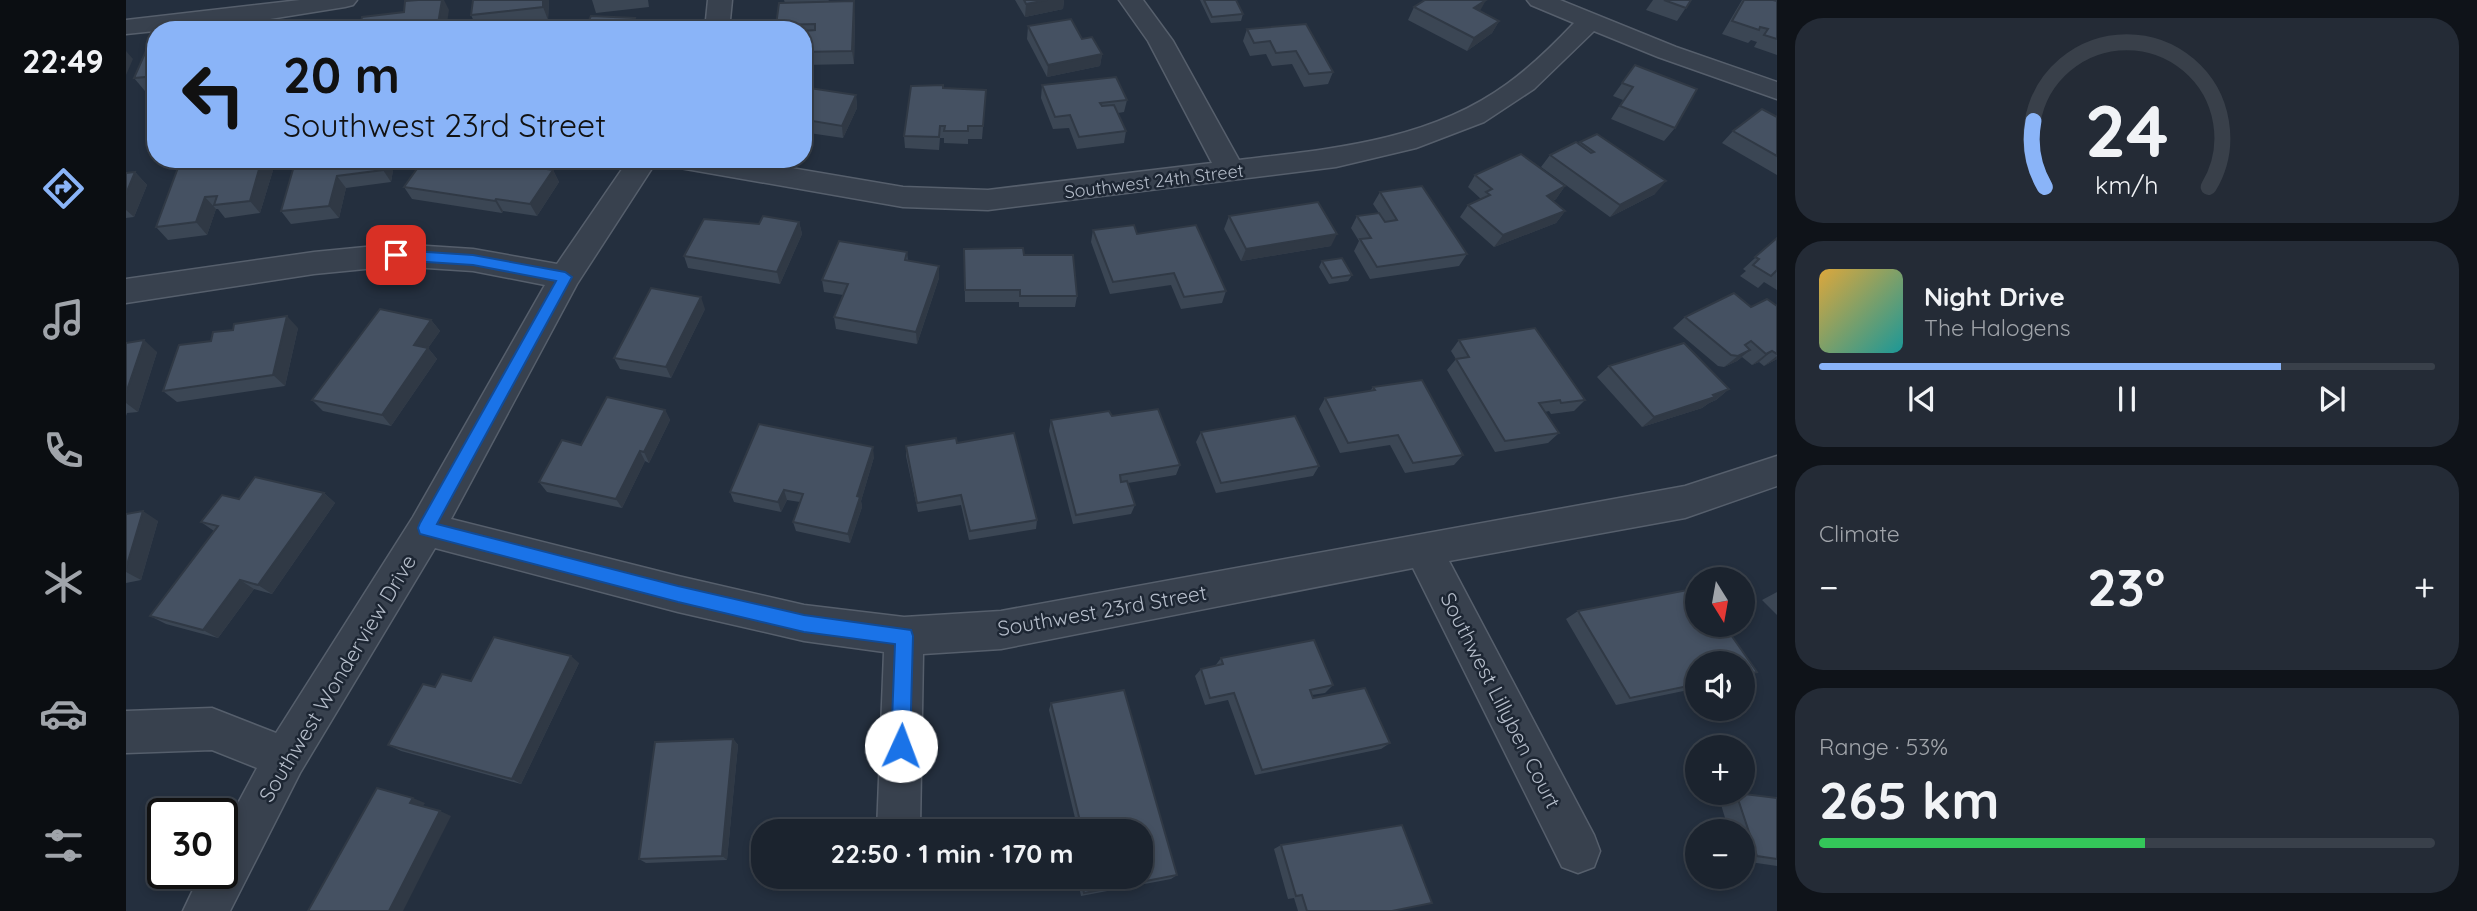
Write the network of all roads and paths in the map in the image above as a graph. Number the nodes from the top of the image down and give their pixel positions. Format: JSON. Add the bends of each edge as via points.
{"nodes":[{"id":1,"x":345,"y":0,"type":"edge"},
{"id":2,"x":720,"y":0,"type":"edge"},
{"id":3,"x":1131,"y":0,"type":"edge"},
{"id":4,"x":1539,"y":0,"type":"edge"},
{"id":5,"x":184,"y":21,"type":"edge"},
{"id":6,"x":718,"y":21,"type":"edge"},
{"id":7,"x":1590,"y":21,"type":"junction"},
{"id":8,"x":147,"y":25,"type":"edge"},
{"id":9,"x":126,"y":27,"type":"edge"},
{"id":10,"x":1777,"y":91,"type":"edge"},
{"id":11,"x":639,"y":168,"type":"edge"},
{"id":12,"x":731,"y":168,"type":"edge"},
{"id":13,"x":1230,"y":170,"type":"junction"},
{"id":14,"x":565,"y":277,"type":"junction"},
{"id":15,"x":126,"y":291,"type":"edge"},
{"id":16,"x":1777,"y":471,"type":"edge"},
{"id":17,"x":426,"y":528,"type":"junction"},
{"id":18,"x":1423,"y":549,"type":"junction"},
{"id":19,"x":904,"y":636,"type":"junction"},
{"id":20,"x":126,"y":732,"type":"edge"},
{"id":21,"x":285,"y":758,"type":"junction"},
{"id":22,"x":898,"y":819,"type":"edge"},
{"id":23,"x":1578,"y":851,"type":"dead end"},
{"id":24,"x":206,"y":911,"type":"edge"}],
"edges":[{"from":1,"to":5,"type":"street"},
{"from":2,"to":6,"type":"street"},
{"from":3,"to":13,"type":"street","via":[[1160,41]]},
{"from":4,"to":7,"type":"street"},
{"from":7,"to":10,"type":"street"},
{"from":7,"to":13,"type":"street","name":"Southwest 24th Street","via":[[1514,92],[1436,131],[1336,158]]},
{"from":8,"to":9,"type":"street"},
{"from":11,"to":14,"type":"street","name":"Southwest Wonderview Drive"},
{"from":12,"to":13,"type":"street","name":"Southwest 24th Street","via":[[946,200],[1034,196]]},
{"from":14,"to":15,"type":"street","via":[[473,260],[396,255],[314,262]]},
{"from":14,"to":17,"type":"street","name":"Southwest Wonderview Drive"},
{"from":16,"to":18,"type":"street","name":"Southwest 23rd Street","via":[[1685,502]]},
{"from":17,"to":19,"type":"street","name":"Southwest 23rd Street","via":[[804,623]]},
{"from":17,"to":21,"type":"street","name":"Southwest Wonderview Drive"},
{"from":18,"to":19,"type":"street","name":"Southwest 23rd Street","via":[[1002,630]]},
{"from":18,"to":23,"type":"street","name":"Southwest Lillyben Court"},
{"from":19,"to":22,"type":"street"},
{"from":20,"to":21,"type":"street","via":[[212,729]]},
{"from":21,"to":24,"type":"street","name":"Southwest Wonderview Drive"}]}
